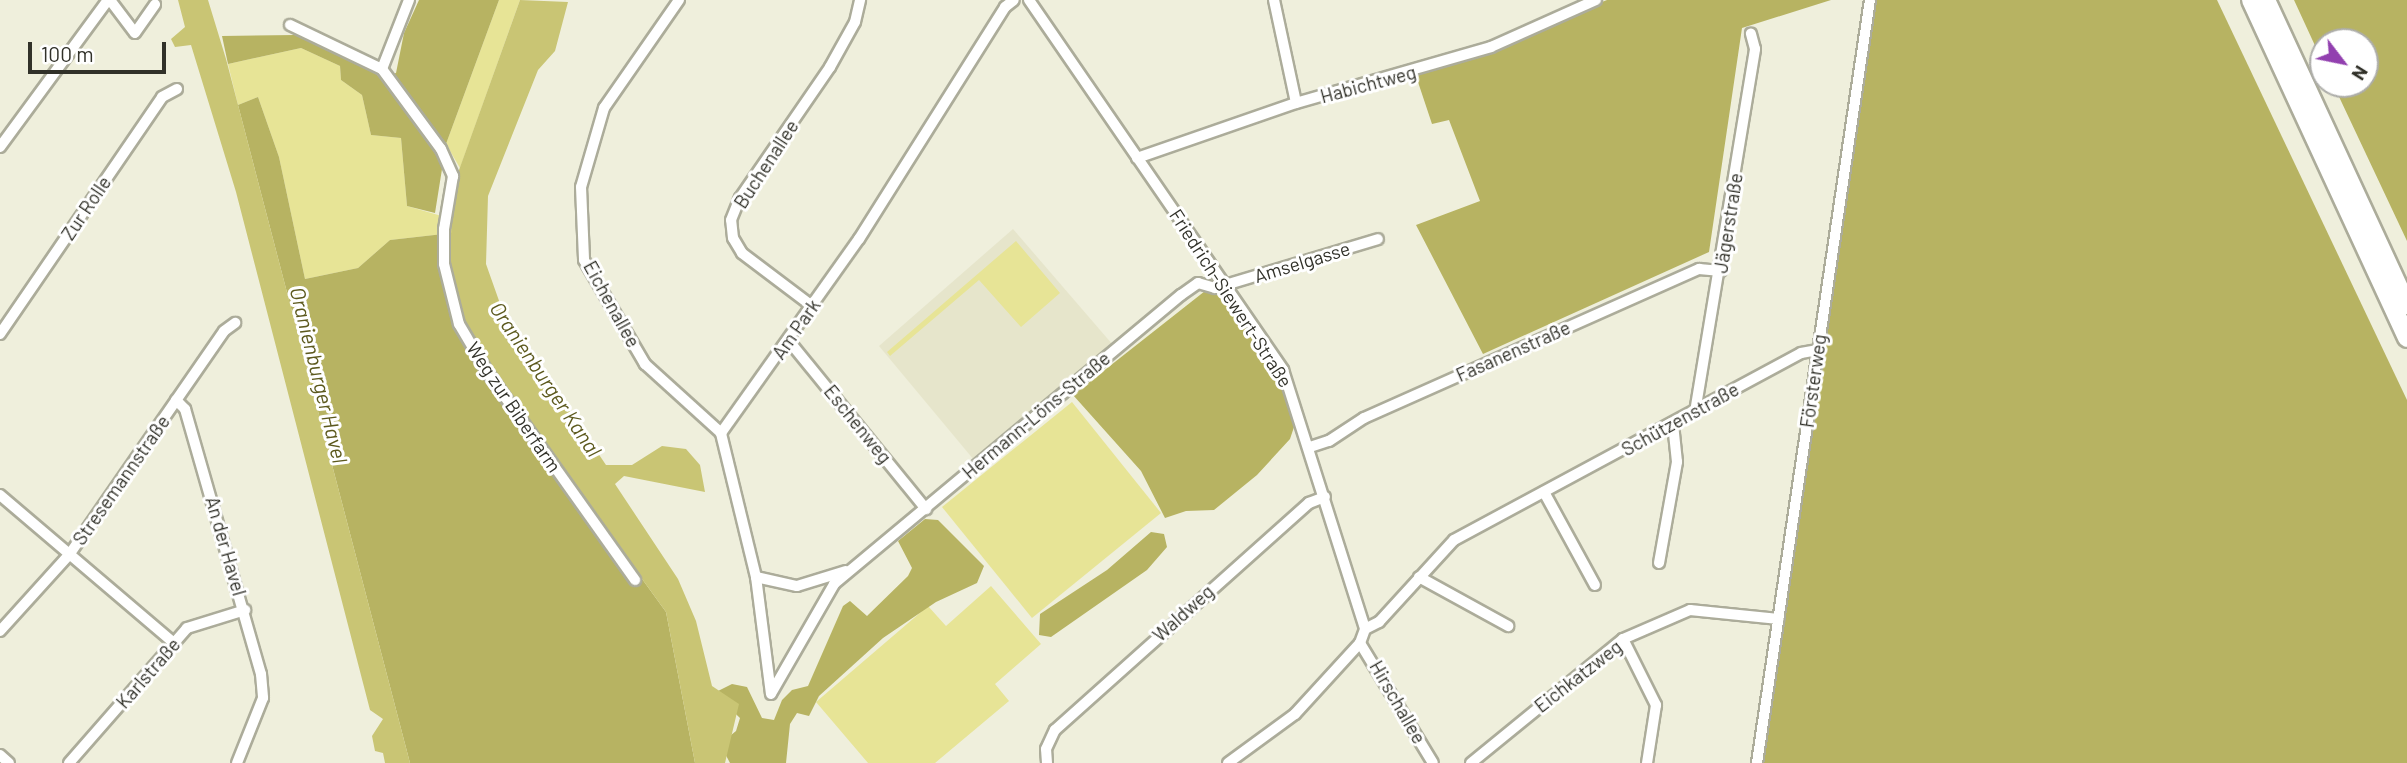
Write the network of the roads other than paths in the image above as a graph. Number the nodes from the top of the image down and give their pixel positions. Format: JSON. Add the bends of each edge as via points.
{"nodes":[{"id":1,"x":109,"y":0,"type":"edge"},
{"id":2,"x":409,"y":0,"type":"edge"},
{"id":3,"x":679,"y":0,"type":"edge"},
{"id":4,"x":860,"y":0,"type":"edge"},
{"id":5,"x":1014,"y":0,"type":"edge"},
{"id":6,"x":1029,"y":0,"type":"edge"},
{"id":7,"x":1275,"y":0,"type":"edge"},
{"id":8,"x":1596,"y":0,"type":"edge"},
{"id":9,"x":1870,"y":0,"type":"edge"},
{"id":10,"x":2251,"y":0,"type":"edge"},
{"id":11,"x":2266,"y":0,"type":"edge"},
{"id":12,"x":155,"y":4,"type":"dead end"},
{"id":13,"x":290,"y":25,"type":"dead end"},
{"id":14,"x":1751,"y":34,"type":"dead end"},
{"id":15,"x":382,"y":69,"type":"junction"},
{"id":16,"x":177,"y":89,"type":"dead end"},
{"id":17,"x":1296,"y":103,"type":"junction"},
{"id":18,"x":0,"y":147,"type":"edge"},
{"id":19,"x":1137,"y":158,"type":"junction"},
{"id":20,"x":1378,"y":239,"type":"dead end"},
{"id":21,"x":1721,"y":271,"type":"junction"},
{"id":22,"x":1225,"y":286,"type":"junction"},
{"id":23,"x":2407,"y":305,"type":"edge"},
{"id":24,"x":812,"y":306,"type":"junction"},
{"id":25,"x":235,"y":323,"type":"dead end"},
{"id":26,"x":0,"y":334,"type":"edge"},
{"id":27,"x":2407,"y":338,"type":"edge"},
{"id":28,"x":789,"y":341,"type":"junction"},
{"id":29,"x":1818,"y":350,"type":"junction"},
{"id":30,"x":176,"y":400,"type":"junction"},
{"id":31,"x":1695,"y":412,"type":"junction"},
{"id":32,"x":1673,"y":424,"type":"junction"},
{"id":33,"x":721,"y":433,"type":"junction"},
{"id":34,"x":1310,"y":447,"type":"junction"},
{"id":35,"x":1544,"y":492,"type":"junction"},
{"id":36,"x":0,"y":495,"type":"edge"},
{"id":37,"x":1325,"y":497,"type":"junction"},
{"id":38,"x":926,"y":509,"type":"junction"},
{"id":39,"x":69,"y":555,"type":"junction"},
{"id":40,"x":1659,"y":563,"type":"dead end"},
{"id":41,"x":852,"y":569,"type":"junction"},
{"id":42,"x":756,"y":577,"type":"junction"},
{"id":43,"x":1419,"y":577,"type":"junction"},
{"id":44,"x":635,"y":580,"type":"dead end"},
{"id":45,"x":1595,"y":585,"type":"dead end"},
{"id":46,"x":245,"y":610,"type":"junction"},
{"id":47,"x":1779,"y":619,"type":"junction"},
{"id":48,"x":1508,"y":626,"type":"dead end"},
{"id":49,"x":1365,"y":629,"type":"junction"},
{"id":50,"x":0,"y":631,"type":"edge"},
{"id":51,"x":1623,"y":639,"type":"junction"},
{"id":52,"x":174,"y":643,"type":"junction"},
{"id":53,"x":1360,"y":643,"type":"junction"},
{"id":54,"x":0,"y":755,"type":"edge"},
{"id":55,"x":9,"y":763,"type":"edge"},
{"id":56,"x":69,"y":763,"type":"edge"},
{"id":57,"x":237,"y":763,"type":"edge"},
{"id":58,"x":1047,"y":763,"type":"edge"},
{"id":59,"x":1228,"y":763,"type":"edge"},
{"id":60,"x":1433,"y":763,"type":"edge"},
{"id":61,"x":1471,"y":763,"type":"edge"},
{"id":62,"x":1647,"y":763,"type":"edge"},
{"id":63,"x":1757,"y":763,"type":"edge"}],
"edges":[{"from":1,"to":12,"type":"street","via":[[135,33]]},
{"from":1,"to":18,"type":"street"},
{"from":2,"to":15,"type":"street"},
{"from":3,"to":33,"type":"street","name":"Eichenallee","via":[[604,108],[581,187],[584,260],[645,364]]},
{"from":4,"to":24,"type":"street","name":"Buchenallee","via":[[855,22],[830,67],[740,198],[731,220],[733,238],[742,253]]},
{"from":5,"to":24,"type":"street","name":"Am Park","via":[[1005,7]]},
{"from":6,"to":19,"type":"street","name":"Friedrich-Siewert-Straße"},
{"from":7,"to":17,"type":"street"},
{"from":8,"to":17,"type":"street","name":"Habichtweg","via":[[1491,47],[1397,78]]},
{"from":9,"to":29,"type":"street","name":"Försterweg"},
{"from":10,"to":27,"type":"highway"},
{"from":11,"to":23,"type":"highway"},
{"from":13,"to":15,"type":"street","name":"Weg zur Biberfarm"},
{"from":14,"to":21,"type":"street","name":"Jägerstraße","via":[[1755,49]]},
{"from":15,"to":44,"type":"street","name":"Weg zur Biberfarm","via":[[441,149],[453,176],[444,229],[444,264],[459,324],[488,373]]},
{"from":16,"to":26,"type":"street","name":"Zur Rolle","via":[[162,97]]},
{"from":17,"to":19,"type":"street","name":"Habichtweg"},
{"from":19,"to":22,"type":"street","name":"Friedrich-Siewert-Straße"},
{"from":20,"to":22,"type":"street","name":"Amselgasse"},
{"from":21,"to":31,"type":"street","name":"Jägerstraße"},
{"from":21,"to":34,"type":"street","name":"Fasanenstraße","via":[[1699,269],[1364,418],[1329,441]]},
{"from":22,"to":34,"type":"street","name":"Friedrich-Siewert-Straße","via":[[1283,370]]},
{"from":22,"to":38,"type":"street","name":"Hermann-Löns-Straße","via":[[1215,288],[1203,282],[1181,295]]},
{"from":24,"to":28,"type":"street","name":"Am Park"},
{"from":25,"to":30,"type":"street","name":"Stresemannstraße","via":[[224,331]]},
{"from":28,"to":33,"type":"street","name":"Am Park"},
{"from":28,"to":38,"type":"street","name":"Eschenweg"},
{"from":29,"to":31,"type":"street","name":"Schützenstraße","via":[[1801,353]]},
{"from":29,"to":47,"type":"street","name":"Försterweg"},
{"from":30,"to":39,"type":"street","name":"Stresemannstraße"},
{"from":30,"to":46,"type":"street","name":"An der Havel","via":[[185,409]]},
{"from":31,"to":32,"type":"street","name":"Schützenstraße"},
{"from":32,"to":35,"type":"street","name":"Schützenstraße"},
{"from":32,"to":40,"type":"street","via":[[1677,462]]},
{"from":33,"to":42,"type":"street"},
{"from":34,"to":37,"type":"street","name":"Friedrich-Siewert-Straße"},
{"from":35,"to":43,"type":"street","name":"Schützenstraße","via":[[1454,540]]},
{"from":35,"to":45,"type":"street"},
{"from":36,"to":39,"type":"street"},
{"from":37,"to":49,"type":"street","name":"Friedrich-Siewert-Straße"},
{"from":37,"to":58,"type":"street","name":"Waldweg","via":[[1309,503],[1173,621],[1049,740]]},
{"from":38,"to":41,"type":"street","name":"Hermann-Löns-Straße"},
{"from":39,"to":50,"type":"street","name":"Stresemannstraße"},
{"from":39,"to":52,"type":"street"},
{"from":41,"to":42,"type":"street","name":"Hermann-Löns-Straße","via":[[797,586]]},
{"from":41,"to":42,"type":"street","name":"Hermann-Löns-Straße","via":[[826,593],[771,694]]},
{"from":43,"to":48,"type":"street"},
{"from":43,"to":49,"type":"street","name":"Schützenstraße","via":[[1379,622]]},
{"from":46,"to":52,"type":"street","name":"Karlstraße","via":[[187,628]]},
{"from":46,"to":57,"type":"street","name":"An der Havel","via":[[263,698]]},
{"from":47,"to":51,"type":"street","name":"Eichkatzweg","via":[[1690,610]]},
{"from":47,"to":63,"type":"street","name":"Försterweg"},
{"from":49,"to":53,"type":"street"},
{"from":51,"to":61,"type":"street","name":"Eichkatzweg"},
{"from":51,"to":62,"type":"street","via":[[1656,705]]},
{"from":52,"to":56,"type":"street","name":"Karlstraße"},
{"from":53,"to":59,"type":"street","via":[[1295,714]]},
{"from":53,"to":60,"type":"street","name":"Hirschallee"},
{"from":54,"to":55,"type":"street"}]}
